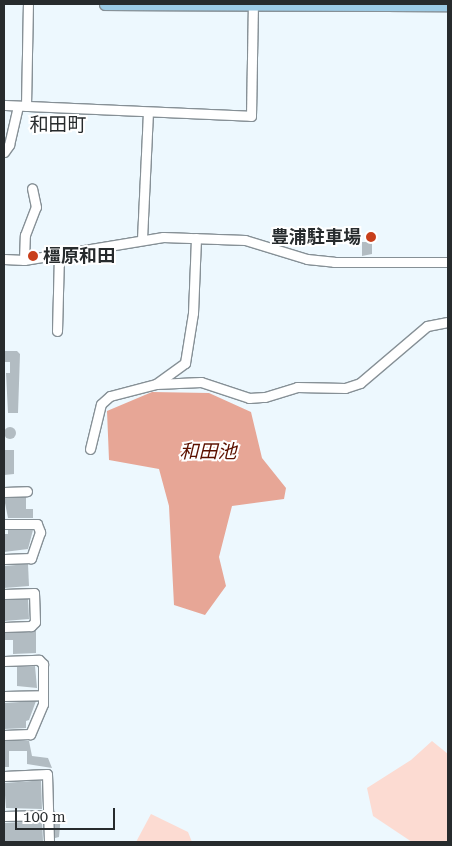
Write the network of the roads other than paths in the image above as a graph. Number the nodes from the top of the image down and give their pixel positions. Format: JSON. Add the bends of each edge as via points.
{"nodes":[{"id":1,"x":28,"y":4,"type":"edge"},
{"id":2,"x":105,"y":4,"type":"edge"},
{"id":3,"x":253,"y":4,"type":"edge"},
{"id":4,"x":448,"y":5,"type":"edge"},
{"id":5,"x":4,"y":105,"type":"edge"},
{"id":6,"x":22,"y":106,"type":"junction"},
{"id":7,"x":148,"y":112,"type":"junction"},
{"id":8,"x":4,"y":152,"type":"edge"},
{"id":9,"x":32,"y":188,"type":"dead end"},
{"id":10,"x":196,"y":238,"type":"junction"},
{"id":11,"x":142,"y":239,"type":"junction"},
{"id":12,"x":59,"y":254,"type":"junction"},
{"id":13,"x":4,"y":258,"type":"edge"},
{"id":14,"x":24,"y":260,"type":"junction"},
{"id":15,"x":448,"y":262,"type":"edge"},
{"id":16,"x":448,"y":322,"type":"edge"},
{"id":17,"x":57,"y":331,"type":"dead end"},
{"id":18,"x":156,"y":384,"type":"junction"},
{"id":19,"x":90,"y":449,"type":"dead end"},
{"id":20,"x":27,"y":491,"type":"dead end"},
{"id":21,"x":4,"y":492,"type":"edge"},
{"id":22,"x":4,"y":524,"type":"edge"},
{"id":23,"x":4,"y":559,"type":"edge"},
{"id":24,"x":4,"y":594,"type":"edge"},
{"id":25,"x":4,"y":627,"type":"edge"},
{"id":26,"x":4,"y":661,"type":"edge"},
{"id":27,"x":4,"y":696,"type":"edge"},
{"id":28,"x":43,"y":696,"type":"junction"},
{"id":29,"x":4,"y":735,"type":"edge"},
{"id":30,"x":4,"y":776,"type":"edge"},
{"id":31,"x":48,"y":815,"type":"junction"},
{"id":32,"x":4,"y":816,"type":"edge"},
{"id":33,"x":49,"y":842,"type":"edge"}],
"edges":[{"from":1,"to":6,"type":"street"},
{"from":2,"to":3,"type":"main road"},
{"from":3,"to":4,"type":"main road"},
{"from":3,"to":7,"type":"street","via":[[251,116]]},
{"from":5,"to":6,"type":"street"},
{"from":6,"to":7,"type":"street"},
{"from":6,"to":8,"type":"street"},
{"from":7,"to":11,"type":"street"},
{"from":9,"to":14,"type":"street","via":[[36,207],[25,235]]},
{"from":10,"to":11,"type":"street"},
{"from":10,"to":15,"type":"street","via":[[245,240],[307,259],[334,262]]},
{"from":10,"to":18,"type":"street","via":[[193,313],[185,363]]},
{"from":11,"to":12,"type":"street"},
{"from":12,"to":14,"type":"street"},
{"from":12,"to":17,"type":"street"},
{"from":13,"to":14,"type":"street"},
{"from":16,"to":18,"type":"street","via":[[427,326],[360,383],[345,388],[297,387],[266,398],[249,398],[201,382]]},
{"from":18,"to":19,"type":"street","via":[[110,396],[101,404]]},
{"from":20,"to":21,"type":"street"},
{"from":22,"to":23,"type":"street","via":[[37,524],[40,532],[31,558]]},
{"from":24,"to":25,"type":"street","via":[[34,593],[36,622],[31,626]]},
{"from":26,"to":28,"type":"street","via":[[39,660],[43,664]]},
{"from":27,"to":28,"type":"street"},
{"from":28,"to":29,"type":"street","via":[[43,704],[30,734]]},
{"from":30,"to":31,"type":"street","via":[[47,774]]},
{"from":31,"to":32,"type":"street"},
{"from":31,"to":33,"type":"street"}]}
